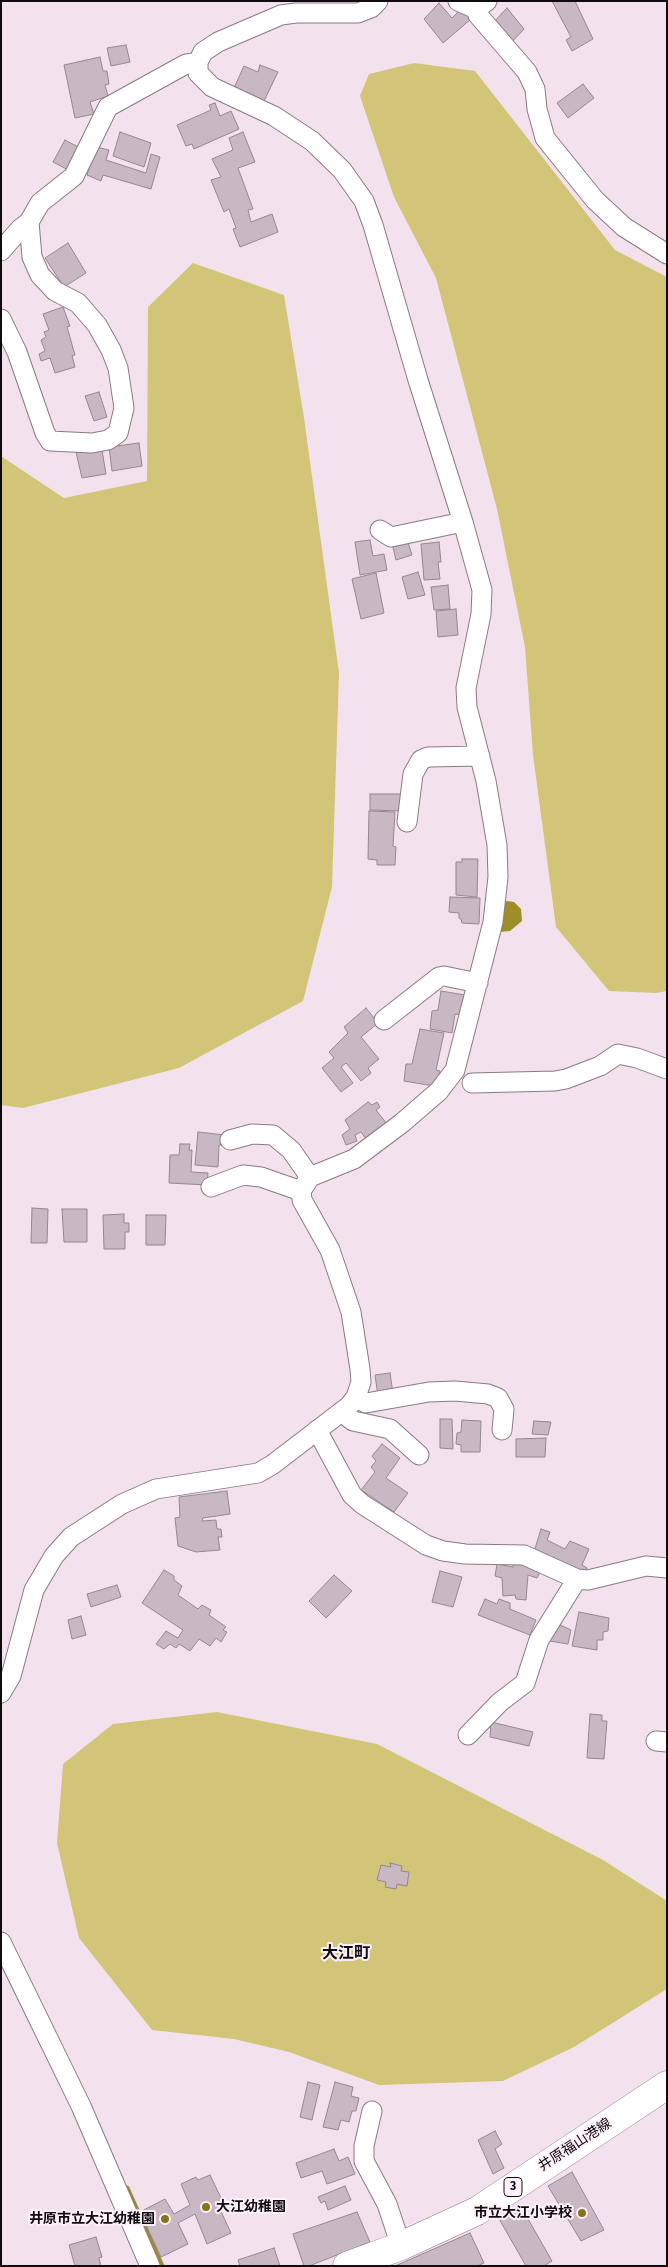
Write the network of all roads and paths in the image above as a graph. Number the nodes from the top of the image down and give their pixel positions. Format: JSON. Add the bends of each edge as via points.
{"nodes":[{"id":1,"x":378,"y":1,"type":"edge"},
{"id":2,"x":458,"y":1,"type":"edge"},
{"id":3,"x":481,"y":5,"type":"edge"},
{"id":4,"x":198,"y":62,"type":"junction"},
{"id":5,"x":29,"y":222,"type":"junction"},
{"id":6,"x":1,"y":251,"type":"edge"},
{"id":7,"x":667,"y":254,"type":"edge"},
{"id":8,"x":1,"y":319,"type":"edge"},
{"id":9,"x":463,"y":522,"type":"junction"},
{"id":10,"x":380,"y":530,"type":"dead end"},
{"id":11,"x":480,"y":756,"type":"junction"},
{"id":12,"x":407,"y":822,"type":"dead end"},
{"id":13,"x":478,"y":983,"type":"junction"},
{"id":14,"x":384,"y":1020,"type":"dead end"},
{"id":15,"x":667,"y":1069,"type":"edge"},
{"id":16,"x":472,"y":1083,"type":"dead end"},
{"id":17,"x":230,"y":1140,"type":"dead end"},
{"id":18,"x":306,"y":1184,"type":"junction"},
{"id":19,"x":210,"y":1187,"type":"dead end"},
{"id":20,"x":356,"y":1397,"type":"junction"},
{"id":21,"x":341,"y":1412,"type":"junction"},
{"id":22,"x":317,"y":1430,"type":"junction"},
{"id":23,"x":502,"y":1430,"type":"dead end"},
{"id":24,"x":419,"y":1455,"type":"dead end"},
{"id":25,"x":667,"y":1568,"type":"edge"},
{"id":26,"x":577,"y":1579,"type":"junction"},
{"id":27,"x":1,"y":1693,"type":"edge"},
{"id":28,"x":468,"y":1734,"type":"dead end"},
{"id":29,"x":1,"y":1942,"type":"edge"},
{"id":30,"x":667,"y":2085,"type":"edge"},
{"id":31,"x":372,"y":2111,"type":"dead end"},
{"id":32,"x":401,"y":2246,"type":"junction"},
{"id":33,"x":150,"y":2266,"type":"edge"},
{"id":34,"x":347,"y":2266,"type":"edge"}],
"edges":[{"from":1,"to":4,"type":"street","via":[[358,13],[281,16],[218,42],[203,52]]},
{"from":2,"to":3,"type":"street"},
{"from":3,"to":7,"type":"street","via":[[478,16],[528,72],[535,88],[545,138],[595,200],[624,227]]},
{"from":4,"to":5,"type":"street","via":[[186,64],[108,107],[74,176],[40,203]]},
{"from":4,"to":9,"type":"street","via":[[198,73],[212,87],[274,116],[312,142],[342,170],[364,201]]},
{"from":5,"to":6,"type":"street"},
{"from":5,"to":8,"type":"street","via":[[32,256],[40,275],[55,291],[78,303],[97,325],[111,350],[118,368],[124,408],[118,433],[108,440],[92,443],[50,441],[17,352]]},
{"from":9,"to":10,"type":"street","via":[[391,537]]},
{"from":9,"to":11,"type":"street","via":[[482,590],[481,614],[466,688],[467,708]]},
{"from":11,"to":12,"type":"street","via":[[428,757],[421,760],[413,774]]},
{"from":11,"to":13,"type":"street","via":[[497,845],[498,877]]},
{"from":13,"to":14,"type":"street","via":[[439,977]]},
{"from":13,"to":18,"type":"street","via":[[455,1070],[439,1091],[354,1159]]},
{"from":15,"to":16,"type":"street","via":[[618,1054],[600,1066],[561,1080]]},
{"from":17,"to":18,"type":"street","via":[[252,1134],[273,1135],[291,1150]]},
{"from":18,"to":19,"type":"street","via":[[243,1175]]},
{"from":18,"to":20,"type":"street","via":[[302,1200],[330,1250],[350,1312],[361,1382]]},
{"from":20,"to":21,"type":"street"},
{"from":20,"to":23,"type":"street","via":[[366,1403],[429,1392],[488,1394],[498,1398],[504,1409]]},
{"from":21,"to":22,"type":"street"},
{"from":21,"to":24,"type":"street","via":[[353,1421],[390,1429]]},
{"from":22,"to":26,"type":"street","via":[[352,1495],[426,1545],[465,1554],[524,1555]]},
{"from":22,"to":27,"type":"street","via":[[258,1472],[156,1490],[122,1504],[71,1537],[54,1556],[34,1590],[11,1676]]},
{"from":25,"to":26,"type":"street","via":[[646,1566],[588,1580]]},
{"from":26,"to":28,"type":"street","via":[[539,1640],[525,1683],[500,1702]]},
{"from":29,"to":33,"type":"street","via":[[81,2106]]},
{"from":30,"to":32,"type":"main road","name":"井原福山港線","number":"3","via":[[477,2211]]},
{"from":31,"to":32,"type":"street","via":[[364,2161],[387,2204]]},
{"from":32,"to":34,"type":"main road","name":"井原福山港線","number":"3"}]}
